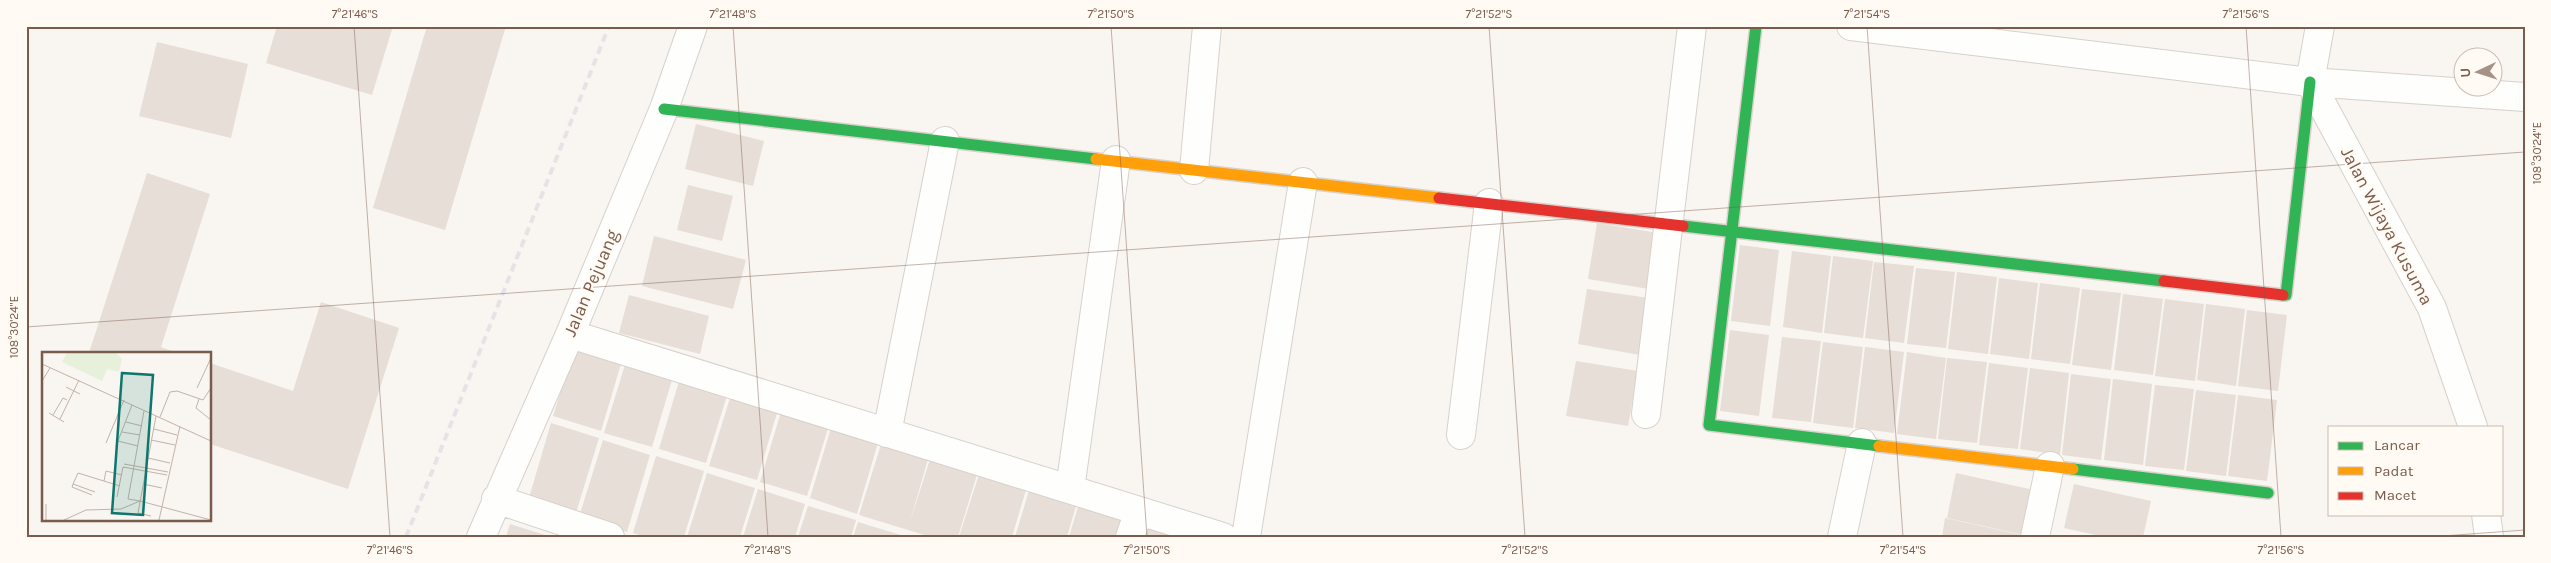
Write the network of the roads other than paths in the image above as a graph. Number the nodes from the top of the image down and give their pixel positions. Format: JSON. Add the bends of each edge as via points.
{"nodes":[{"id":1,"x":693,"y":26,"type":"edge"},
{"id":2,"x":1207,"y":26,"type":"edge"},
{"id":3,"x":1692,"y":26,"type":"edge"},
{"id":4,"x":1756,"y":26,"type":"edge"},
{"id":5,"x":1851,"y":26,"type":"edge"},
{"id":6,"x":2320,"y":26,"type":"edge"},
{"id":7,"x":1994,"y":35,"type":"edge"},
{"id":8,"x":2310,"y":82,"type":"junction"},
{"id":9,"x":2525,"y":97,"type":"edge"},
{"id":10,"x":664,"y":109,"type":"junction"},
{"id":11,"x":945,"y":141,"type":"junction"},
{"id":12,"x":1116,"y":160,"type":"junction"},
{"id":13,"x":1194,"y":170,"type":"junction"},
{"id":14,"x":1303,"y":182,"type":"junction"},
{"id":15,"x":1489,"y":203,"type":"junction"},
{"id":16,"x":1669,"y":224,"type":"junction"},
{"id":17,"x":1732,"y":232,"type":"junction"},
{"id":18,"x":570,"y":334,"type":"junction"},
{"id":19,"x":1646,"y":414,"type":"dead end"},
{"id":20,"x":2473,"y":426,"type":"edge"},
{"id":21,"x":888,"y":433,"type":"junction"},
{"id":22,"x":1461,"y":435,"type":"dead end"},
{"id":23,"x":1862,"y":443,"type":"junction"},
{"id":24,"x":2050,"y":466,"type":"junction"},
{"id":25,"x":1070,"y":489,"type":"junction"},
{"id":26,"x":2268,"y":493,"type":"dead end"},
{"id":27,"x":496,"y":499,"type":"junction"},
{"id":28,"x":1139,"y":511,"type":"junction"},
{"id":29,"x":2486,"y":516,"type":"edge"},
{"id":30,"x":481,"y":537,"type":"edge"},
{"id":31,"x":610,"y":537,"type":"edge"},
{"id":32,"x":1130,"y":537,"type":"edge"},
{"id":33,"x":1223,"y":537,"type":"edge"},
{"id":34,"x":1246,"y":537,"type":"edge"},
{"id":35,"x":1842,"y":537,"type":"edge"},
{"id":36,"x":2035,"y":537,"type":"edge"},
{"id":37,"x":2489,"y":537,"type":"edge"}],
"edges":[{"from":1,"to":10,"type":"street","name":"Jalan Pejuang"},
{"from":2,"to":13,"type":"street"},
{"from":3,"to":16,"type":"street"},
{"from":4,"to":17,"type":"street"},
{"from":5,"to":7,"type":"street"},
{"from":6,"to":8,"type":"street"},
{"from":7,"to":8,"type":"street"},
{"from":8,"to":9,"type":"street"},
{"from":8,"to":17,"type":"street","via":[[2286,295]]},
{"from":8,"to":20,"type":"street","name":"Jalan Wijaya Kusuma","via":[[2432,308]]},
{"from":10,"to":11,"type":"street"},
{"from":10,"to":18,"type":"street","name":"Jalan Pejuang"},
{"from":11,"to":12,"type":"street"},
{"from":11,"to":21,"type":"street"},
{"from":12,"to":13,"type":"street"},
{"from":12,"to":25,"type":"street"},
{"from":13,"to":14,"type":"street"},
{"from":14,"to":15,"type":"street"},
{"from":14,"to":34,"type":"street"},
{"from":15,"to":16,"type":"street"},
{"from":15,"to":22,"type":"street"},
{"from":16,"to":17,"type":"street"},
{"from":16,"to":19,"type":"street"},
{"from":17,"to":23,"type":"street","via":[[1709,425]]},
{"from":18,"to":21,"type":"street"},
{"from":18,"to":27,"type":"street","name":"Jalan Pejuang"},
{"from":21,"to":25,"type":"street"},
{"from":23,"to":24,"type":"street"},
{"from":23,"to":35,"type":"street"},
{"from":24,"to":26,"type":"street"},
{"from":24,"to":36,"type":"street"},
{"from":25,"to":28,"type":"street"},
{"from":27,"to":30,"type":"street","name":"Jalan Pejuang"},
{"from":27,"to":31,"type":"street"},
{"from":28,"to":32,"type":"street"},
{"from":28,"to":33,"type":"street"},
{"from":29,"to":37,"type":"street"}]}
